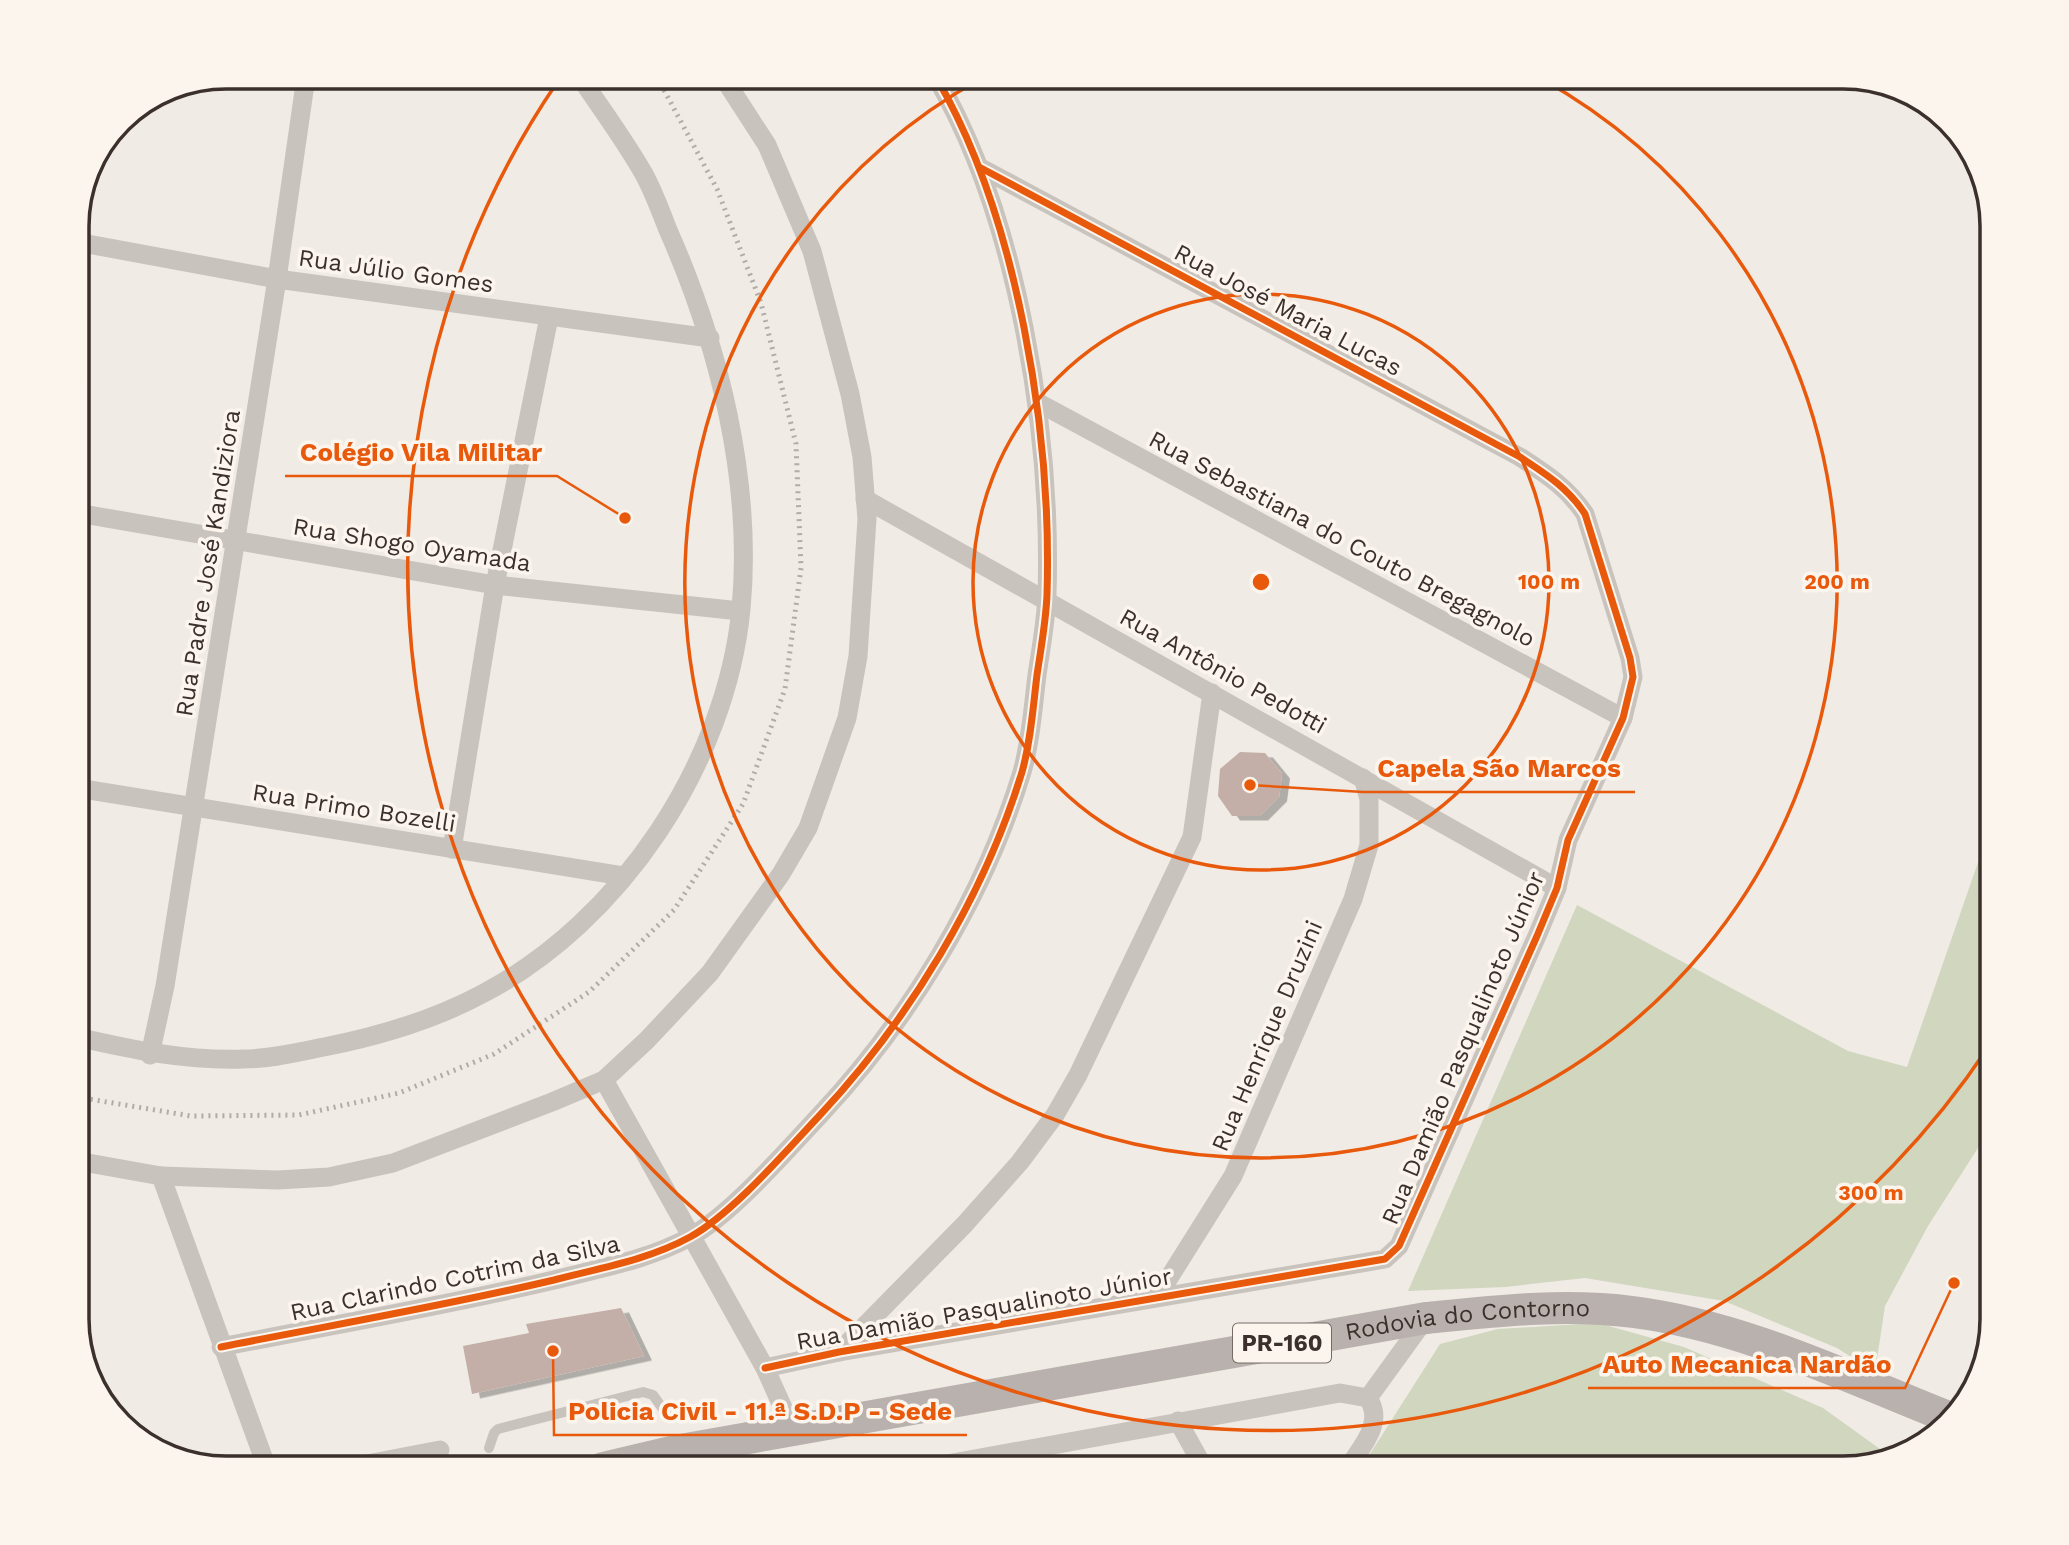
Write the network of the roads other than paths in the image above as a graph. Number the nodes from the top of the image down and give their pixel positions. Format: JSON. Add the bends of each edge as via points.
{"nodes":[{"id":1,"x":304,"y":89,"type":"edge"},
{"id":2,"x":588,"y":89,"type":"edge"},
{"id":3,"x":731,"y":89,"type":"edge"},
{"id":4,"x":942,"y":89,"type":"edge"},
{"id":5,"x":981,"y":168,"type":"junction"},
{"id":6,"x":90,"y":244,"type":"edge"},
{"id":7,"x":278,"y":279,"type":"junction"},
{"id":8,"x":549,"y":317,"type":"junction"},
{"id":9,"x":710,"y":338,"type":"junction"},
{"id":10,"x":1037,"y":402,"type":"junction"},
{"id":11,"x":1572,"y":495,"type":"joint"},
{"id":12,"x":865,"y":499,"type":"junction"},
{"id":13,"x":90,"y":515,"type":"edge"},
{"id":14,"x":236,"y":542,"type":"junction"},
{"id":15,"x":495,"y":585,"type":"junction"},
{"id":16,"x":1047,"y":601,"type":"junction"},
{"id":17,"x":740,"y":611,"type":"junction"},
{"id":18,"x":1212,"y":693,"type":"junction"},
{"id":19,"x":1623,"y":718,"type":"junction"},
{"id":20,"x":1363,"y":778,"type":"junction"},
{"id":21,"x":90,"y":790,"type":"edge"},
{"id":22,"x":194,"y":806,"type":"junction"},
{"id":23,"x":452,"y":849,"type":"junction"},
{"id":24,"x":623,"y":876,"type":"junction"},
{"id":25,"x":1557,"y":888,"type":"junction"},
{"id":26,"x":90,"y":1040,"type":"edge"},
{"id":27,"x":150,"y":1055,"type":"junction"},
{"id":28,"x":604,"y":1080,"type":"junction"},
{"id":29,"x":90,"y":1163,"type":"edge"},
{"id":30,"x":161,"y":1176,"type":"junction"},
{"id":31,"x":694,"y":1235,"type":"junction"},
{"id":32,"x":1157,"y":1297,"type":"junction"},
{"id":33,"x":1426,"y":1318,"type":"junction"},
{"id":34,"x":221,"y":1347,"type":"junction"},
{"id":35,"x":839,"y":1352,"type":"junction"},
{"id":36,"x":765,"y":1368,"type":"junction"},
{"id":37,"x":1368,"y":1398,"type":"junction"},
{"id":38,"x":1941,"y":1414,"type":"edge"},
{"id":39,"x":668,"y":1416,"type":"dead end"},
{"id":40,"x":1178,"y":1421,"type":"junction"},
{"id":41,"x":793,"y":1430,"type":"junction"},
{"id":42,"x":489,"y":1448,"type":"dead end"},
{"id":43,"x":440,"y":1450,"type":"dead end"},
{"id":44,"x":262,"y":1456,"type":"edge"},
{"id":45,"x":409,"y":1456,"type":"edge"},
{"id":46,"x":654,"y":1456,"type":"edge"},
{"id":47,"x":1028,"y":1456,"type":"edge"},
{"id":48,"x":1197,"y":1456,"type":"edge"},
{"id":49,"x":1355,"y":1456,"type":"edge"}],
"edges":[{"from":1,"to":7,"type":"street","name":"Rua Padre José Kandiziora"},
{"from":2,"to":9,"type":"street","via":[[645,177],[690,278]]},
{"from":3,"to":12,"type":"street","via":[[767,145],[812,251],[850,394]]},
{"from":4,"to":5,"type":"street","name":"Rua Clarindo Cotrim da Silva"},
{"from":5,"to":10,"type":"street","name":"Rua Clarindo Cotrim da Silva","via":[[1014,286]]},
{"from":5,"to":11,"type":"street","name":"Rua José Maria Lucas","via":[[1520,457]]},
{"from":6,"to":7,"type":"street","name":"Rua Júlio Gomes"},
{"from":7,"to":8,"type":"street","name":"Rua Júlio Gomes"},
{"from":7,"to":14,"type":"street","name":"Rua Padre José Kandiziora"},
{"from":8,"to":9,"type":"street","name":"Rua Júlio Gomes"},
{"from":8,"to":15,"type":"street"},
{"from":9,"to":17,"type":"street","via":[[738,486],[743,561]]},
{"from":10,"to":16,"type":"street","name":"Rua Clarindo Cotrim da Silva"},
{"from":10,"to":19,"type":"street","name":"Rua Sebastiana do Couto Bregagnolo"},
{"from":11,"to":19,"type":"street","name":"Rua Damião Pasqualinoto Júnior","via":[[1593,533],[1630,658],[1633,677]]},
{"from":12,"to":16,"type":"street","name":"Rua Antônio Pedotti"},
{"from":12,"to":28,"type":"street","via":[[864,586],[850,706],[830,776],[808,828],[761,905],[710,973]]},
{"from":13,"to":14,"type":"street","name":"Rua Shogo Oyamada"},
{"from":14,"to":15,"type":"street","name":"Rua Shogo Oyamada"},
{"from":14,"to":22,"type":"street","name":"Rua Padre José Kandiziora"},
{"from":15,"to":17,"type":"street","name":"Rua Shogo Oyamada"},
{"from":15,"to":23,"type":"street"},
{"from":16,"to":18,"type":"street","name":"Rua Antônio Pedotti"},
{"from":16,"to":31,"type":"street","name":"Rua Clarindo Cotrim da Silva","via":[[1030,733],[1014,796],[988,858],[917,994],[864,1067],[771,1168]]},
{"from":17,"to":24,"type":"street","via":[[725,687],[704,746],[674,804]]},
{"from":18,"to":20,"type":"street","name":"Rua Antônio Pedotti"},
{"from":18,"to":35,"type":"street","via":[[1192,837],[1078,1075],[1020,1162]]},
{"from":19,"to":25,"type":"street","name":"Rua Damião Pasqualinoto Júnior","via":[[1567,840]]},
{"from":20,"to":25,"type":"street","name":"Rua Antônio Pedotti"},
{"from":20,"to":32,"type":"street","name":"Rua Henrique Druzini","via":[[1369,799],[1369,845],[1353,899],[1233,1176]]},
{"from":21,"to":22,"type":"street","name":"Rua Primo Bozelli"},
{"from":22,"to":23,"type":"street","name":"Rua Primo Bozelli"},
{"from":22,"to":27,"type":"street","name":"Rua Padre José Kandiziora"},
{"from":23,"to":24,"type":"street","name":"Rua Primo Bozelli"},
{"from":24,"to":27,"type":"street","via":[[547,952],[487,992],[436,1016],[365,1039],[282,1055],[246,1059]]},
{"from":25,"to":32,"type":"street","name":"Rua Damião Pasqualinoto Júnior","via":[[1399,1246],[1385,1259]]},
{"from":26,"to":27,"type":"street"},
{"from":28,"to":30,"type":"street","via":[[393,1163],[329,1177]]},
{"from":28,"to":31,"type":"street"},
{"from":29,"to":30,"type":"street"},
{"from":30,"to":34,"type":"street"},
{"from":31,"to":34,"type":"street","name":"Rua Clarindo Cotrim da Silva","via":[[651,1255],[509,1290]]},
{"from":31,"to":36,"type":"street"},
{"from":32,"to":35,"type":"street","name":"Rua Damião Pasqualinoto Júnior"},
{"from":33,"to":37,"type":"street"},
{"from":33,"to":38,"type":"main road","name":"Rodovia do Contorno","number":"PR-160","via":[[1549,1306],[1634,1312],[1730,1334]]},
{"from":33,"to":41,"type":"main road","name":"Rodovia do Contorno","number":"PR-160"},
{"from":34,"to":44,"type":"street"},
{"from":35,"to":36,"type":"street","name":"Rua Damião Pasqualinoto Júnior"},
{"from":36,"to":41,"type":"street"},
{"from":37,"to":40,"type":"street","via":[[1340,1394]]},
{"from":37,"to":49,"type":"street","via":[[1374,1424]]},
{"from":39,"to":42,"type":"lane","via":[[653,1395],[643,1392],[498,1429]]},
{"from":40,"to":47,"type":"street"},
{"from":40,"to":48,"type":"street"},
{"from":41,"to":46,"type":"main road","name":"Rodovia do Contorno","number":"PR-160"},
{"from":43,"to":45,"type":"street"}]}
